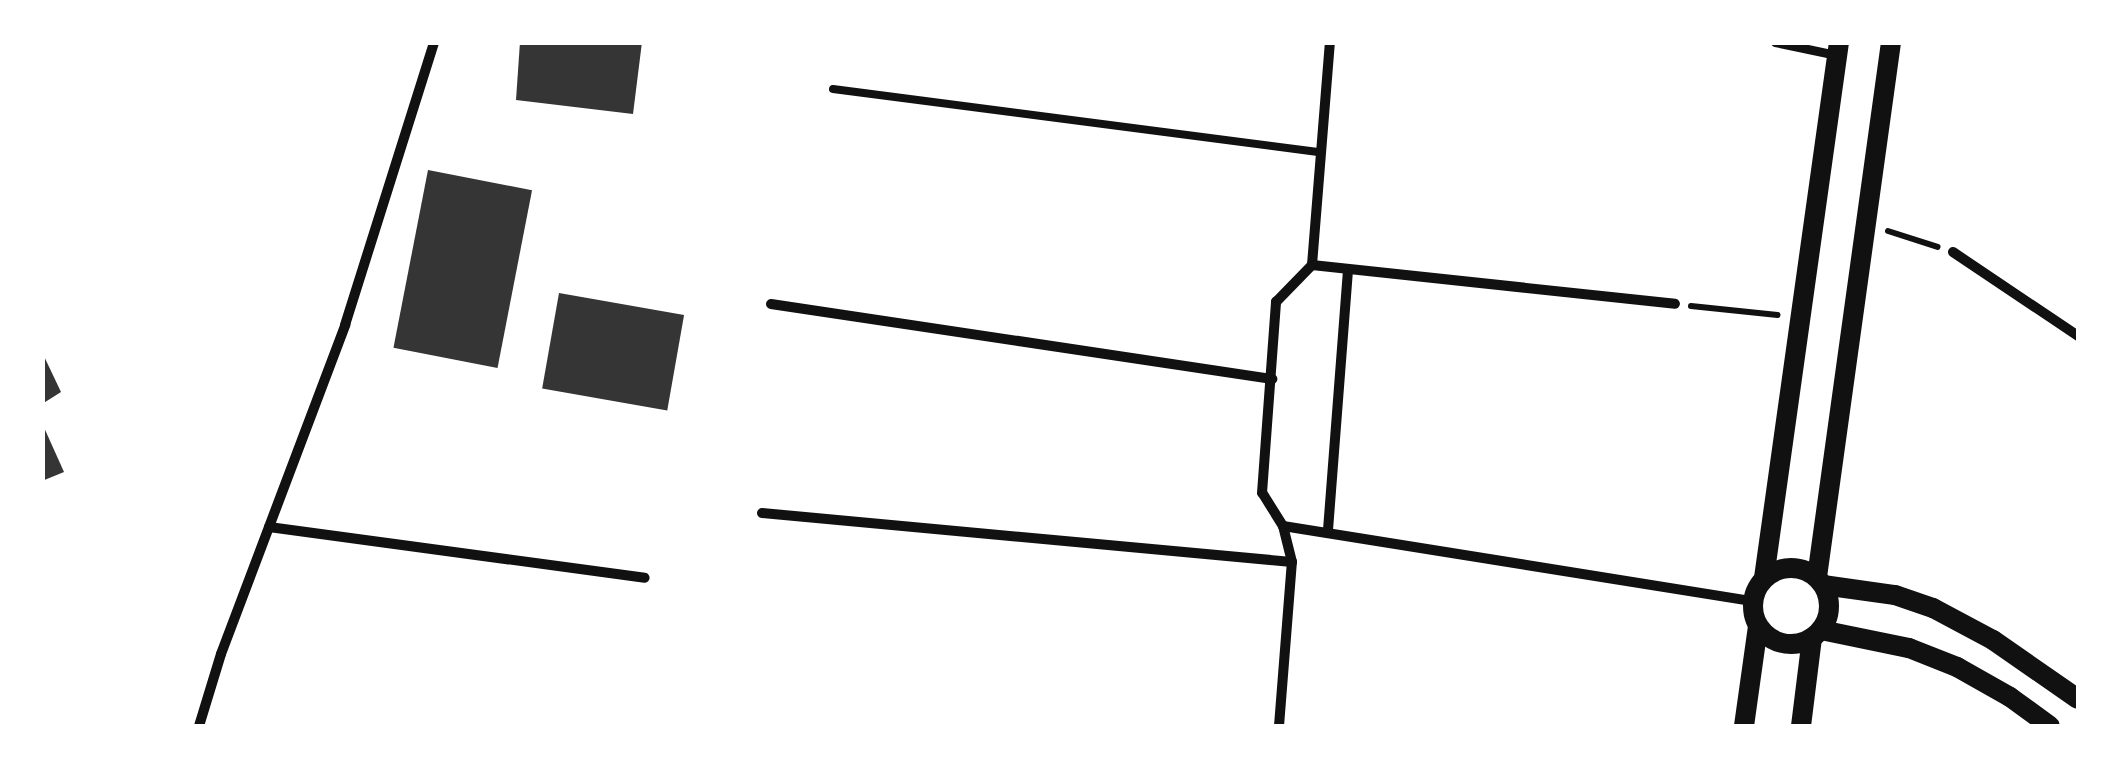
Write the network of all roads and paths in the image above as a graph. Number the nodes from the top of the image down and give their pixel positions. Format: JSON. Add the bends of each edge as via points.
{"nodes":[{"id":1,"x":434,"y":42,"type":"edge"},
{"id":2,"x":1330,"y":42,"type":"edge"},
{"id":3,"x":1776,"y":42,"type":"edge"},
{"id":4,"x":1890,"y":42,"type":"edge"},
{"id":5,"x":1838,"y":49,"type":"edge"},
{"id":6,"x":833,"y":89,"type":"dead end"},
{"id":7,"x":1320,"y":152,"type":"junction"},
{"id":8,"x":1862,"y":224,"type":"junction"},
{"id":9,"x":1953,"y":252,"type":"joint"},
{"id":10,"x":1312,"y":265,"type":"junction"},
{"id":11,"x":1348,"y":270,"type":"junction"},
{"id":12,"x":771,"y":304,"type":"dead end"},
{"id":13,"x":1675,"y":304,"type":"joint"},
{"id":14,"x":1800,"y":318,"type":"junction"},
{"id":15,"x":2078,"y":336,"type":"edge"},
{"id":16,"x":1272,"y":379,"type":"junction"},
{"id":17,"x":762,"y":514,"type":"dead end"},
{"id":18,"x":1283,"y":526,"type":"junction"},
{"id":19,"x":269,"y":527,"type":"junction"},
{"id":20,"x":1328,"y":530,"type":"junction"},
{"id":21,"x":1292,"y":562,"type":"junction"},
{"id":22,"x":646,"y":578,"type":"dead end"},
{"id":23,"x":1764,"y":578,"type":"junction"},
{"id":24,"x":1820,"y":581,"type":"junction"},
{"id":25,"x":1752,"y":602,"type":"junction"},
{"id":26,"x":1758,"y":626,"type":"junction"},
{"id":27,"x":1817,"y":634,"type":"junction"},
{"id":28,"x":2078,"y":700,"type":"edge"},
{"id":29,"x":199,"y":726,"type":"edge"},
{"id":30,"x":1279,"y":726,"type":"edge"},
{"id":31,"x":1744,"y":726,"type":"edge"},
{"id":32,"x":1800,"y":726,"type":"edge"},
{"id":33,"x":2050,"y":726,"type":"edge"}],
"edges":[{"from":1,"to":19,"type":"street","via":[[345,326]]},
{"from":2,"to":7,"type":"street"},
{"from":3,"to":5,"type":"street"},
{"from":4,"to":8,"type":"main road"},
{"from":5,"to":14,"type":"main road"},
{"from":6,"to":7,"type":"lane"},
{"from":7,"to":10,"type":"street"},
{"from":8,"to":9,"type":"path"},
{"from":8,"to":24,"type":"main road"},
{"from":9,"to":15,"type":"street"},
{"from":10,"to":11,"type":"street"},
{"from":10,"to":16,"type":"street","via":[[1276,302]]},
{"from":11,"to":13,"type":"street"},
{"from":11,"to":20,"type":"street"},
{"from":12,"to":16,"type":"street"},
{"from":13,"to":14,"type":"path"},
{"from":14,"to":23,"type":"main road"},
{"from":16,"to":18,"type":"street","via":[[1262,493]]},
{"from":17,"to":21,"type":"street"},
{"from":18,"to":20,"type":"street"},
{"from":18,"to":21,"type":"street"},
{"from":19,"to":22,"type":"street"},
{"from":19,"to":29,"type":"street"},
{"from":20,"to":25,"type":"street"},
{"from":21,"to":30,"type":"street"},
{"from":23,"to":24,"type":"main road","via":[[1798,568]]},
{"from":23,"to":25,"type":"main road"},
{"from":24,"to":27,"type":"main road","via":[[1829,610]]},
{"from":24,"to":28,"type":"main road","via":[[1933,608],[1993,640]]},
{"from":25,"to":26,"type":"main road"},
{"from":26,"to":27,"type":"main road","via":[[1777,642],[1801,643]]},
{"from":26,"to":31,"type":"main road"},
{"from":27,"to":32,"type":"main road"},
{"from":27,"to":33,"type":"main road","via":[[1909,648],[2010,696]]}]}
